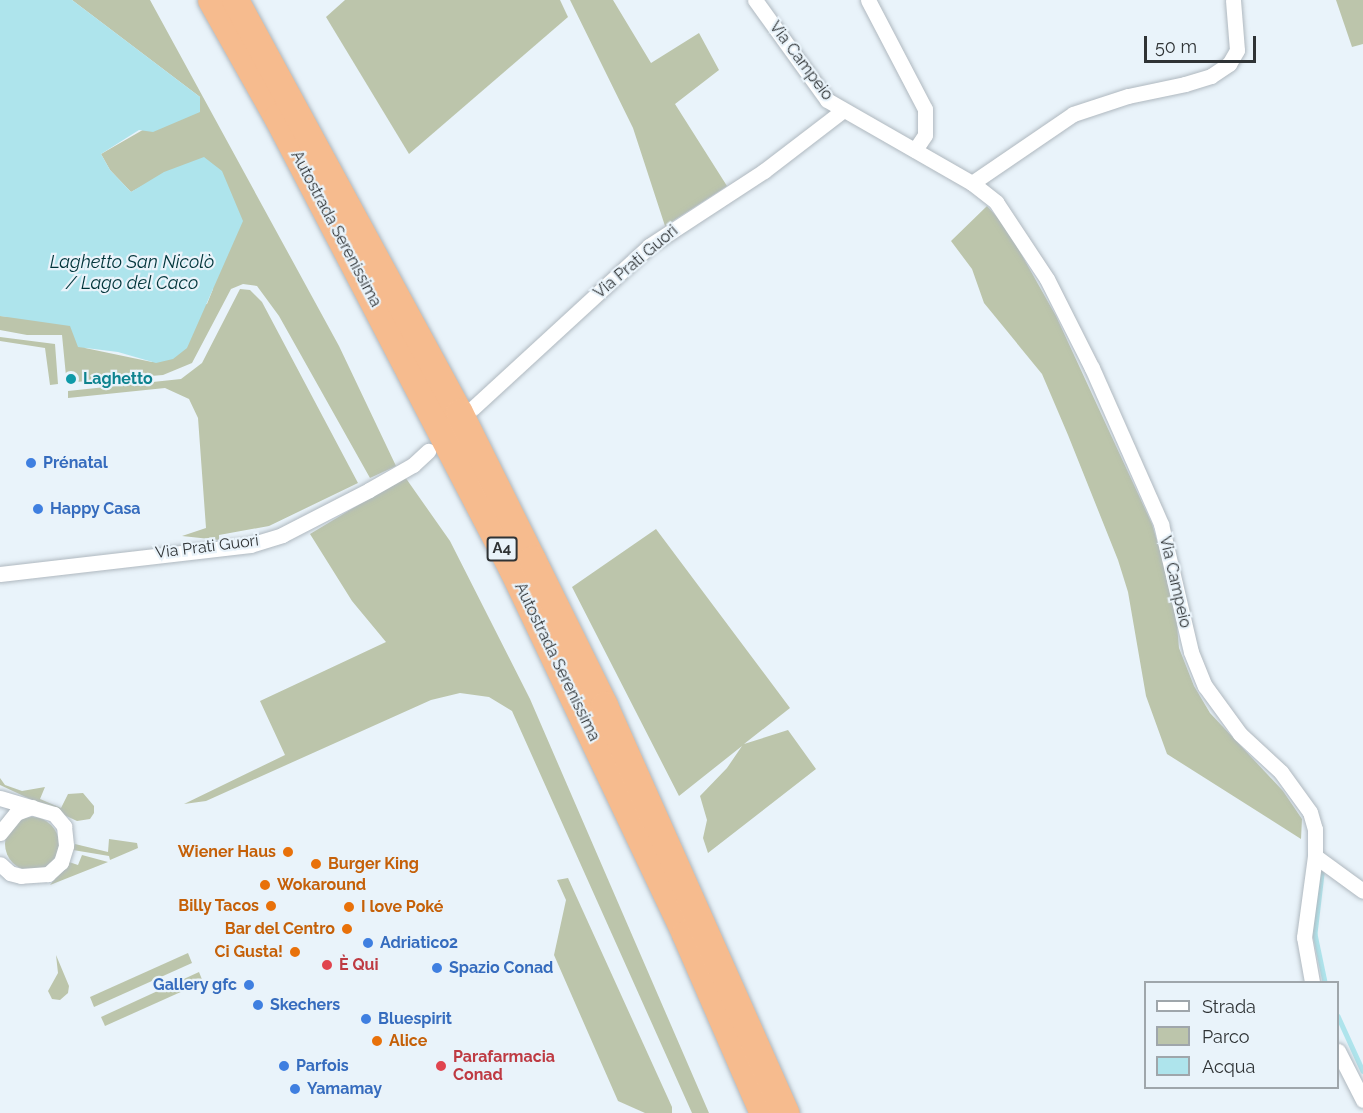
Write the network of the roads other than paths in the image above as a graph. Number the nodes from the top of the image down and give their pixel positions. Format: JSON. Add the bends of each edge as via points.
{"nodes":[{"id":1,"x":211,"y":0,"type":"edge"},
{"id":2,"x":235,"y":0,"type":"edge"},
{"id":3,"x":755,"y":0,"type":"edge"},
{"id":4,"x":868,"y":0,"type":"edge"},
{"id":5,"x":1233,"y":0,"type":"edge"},
{"id":6,"x":841,"y":112,"type":"junction"},
{"id":7,"x":915,"y":150,"type":"junction"},
{"id":8,"x":972,"y":183,"type":"junction"},
{"id":9,"x":473,"y":408,"type":"dead end"},
{"id":10,"x":428,"y":451,"type":"dead end"},
{"id":11,"x":0,"y":574,"type":"edge"},
{"id":12,"x":0,"y":798,"type":"edge"},
{"id":13,"x":32,"y":807,"type":"junction"},
{"id":14,"x":0,"y":833,"type":"edge"},
{"id":15,"x":1315,"y":856,"type":"junction"},
{"id":16,"x":0,"y":863,"type":"edge"},
{"id":17,"x":1363,"y":891,"type":"edge"},
{"id":18,"x":1312,"y":981,"type":"edge"},
{"id":19,"x":1339,"y":1053,"type":"edge"},
{"id":20,"x":1363,"y":1100,"type":"edge"},
{"id":21,"x":763,"y":1113,"type":"edge"},
{"id":22,"x":786,"y":1113,"type":"edge"}],
"edges":[{"from":1,"to":21,"type":"highway","name":"Autostrada Serenissima","number":"A4","via":[[298,158],[518,582],[675,912]]},
{"from":2,"to":22,"type":"highway","name":"Autostrada Serenissima","number":"A4","via":[[459,412],[532,559],[604,705]]},
{"from":3,"to":6,"type":"street","name":"Via Campeio","via":[[827,100]]},
{"from":4,"to":7,"type":"street","via":[[925,109],[925,135]]},
{"from":5,"to":8,"type":"street","via":[[1237,50],[1229,64],[1211,76],[1101,103],[1073,114]]},
{"from":6,"to":7,"type":"street","name":"Via Campeio"},
{"from":6,"to":9,"type":"street","name":"Via Prati Guori","via":[[764,171],[649,246]]},
{"from":7,"to":8,"type":"street","name":"Via Campeio"},
{"from":8,"to":15,"type":"street","name":"Via Campeio","via":[[1011,220],[1047,279],[1092,368],[1161,524],[1191,652],[1204,686],[1240,734],[1299,795],[1315,829]]},
{"from":10,"to":11,"type":"street","name":"Via Prati Guori","via":[[413,465],[369,490],[282,535],[250,545]]},
{"from":12,"to":13,"type":"street"},
{"from":13,"to":14,"type":"street","via":[[16,813]]},
{"from":13,"to":16,"type":"street","via":[[54,814],[64,826],[66,846],[61,862],[48,874],[33,877],[10,873]]},
{"from":15,"to":17,"type":"street"},
{"from":15,"to":18,"type":"street","name":"Via Campeio","via":[[1304,913],[1305,953]]},
{"from":19,"to":20,"type":"street"}]}
